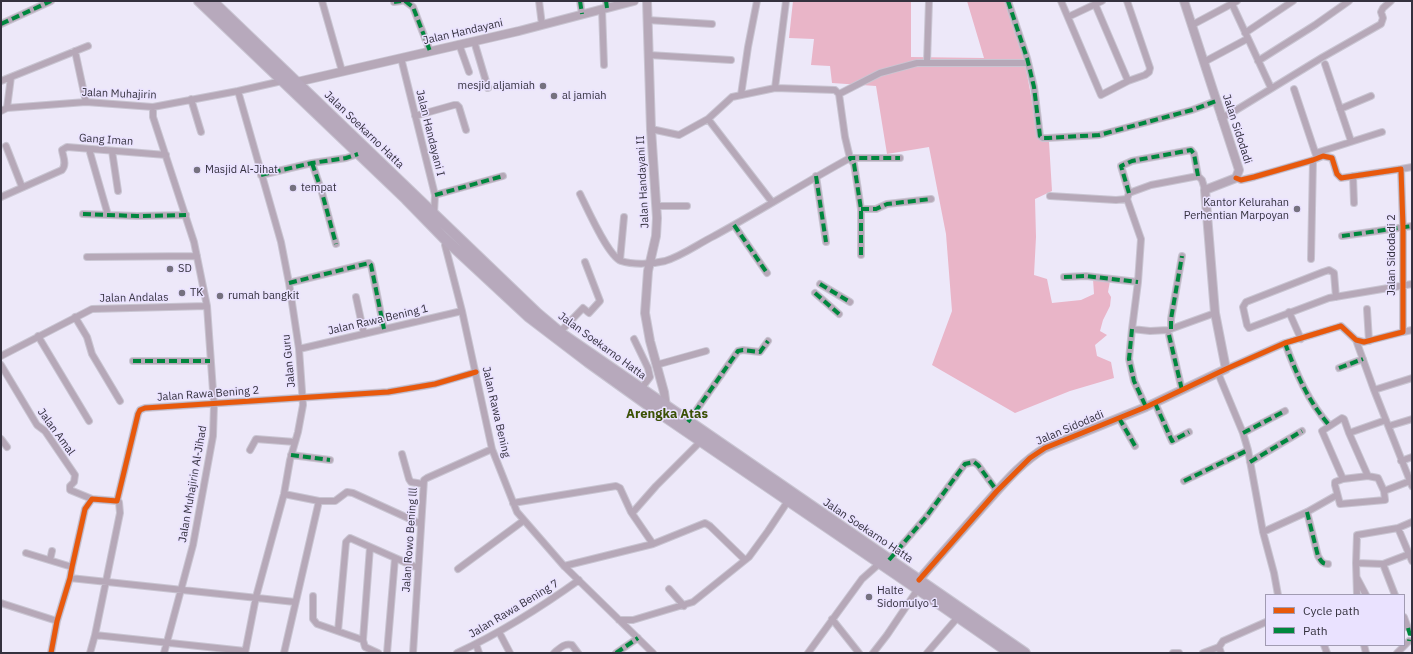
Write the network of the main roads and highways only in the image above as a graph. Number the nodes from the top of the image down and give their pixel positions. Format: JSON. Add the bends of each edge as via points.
{"nodes":[{"id":1,"x":199,"y":1,"type":"edge"},
{"id":2,"x":212,"y":1,"type":"edge"},
{"id":3,"x":740,"y":463,"type":"junction"},
{"id":4,"x":885,"y":562,"type":"junction"},
{"id":5,"x":918,"y":584,"type":"junction"},
{"id":6,"x":1010,"y":653,"type":"edge"},
{"id":7,"x":1024,"y":653,"type":"edge"}],
"edges":[{"from":1,"to":3,"type":"main road","name":"Jalan Soekarno Hatta","via":[[529,317],[636,397]]},
{"from":2,"to":3,"type":"main road","name":"Jalan Soekarno Hatta","via":[[537,313],[688,422]]},
{"from":3,"to":4,"type":"main road","name":"Jalan Soekarno Hatta"},
{"from":3,"to":4,"type":"main road","name":"Jalan Soekarno Hatta","via":[[788,500]]},
{"from":4,"to":5,"type":"main road","name":"Jalan Soekarno Hatta"},
{"from":5,"to":6,"type":"main road","name":"Jalan Soekarno Hatta","via":[[958,617]]},
{"from":5,"to":7,"type":"main road","name":"Jalan Soekarno Hatta"}]}
